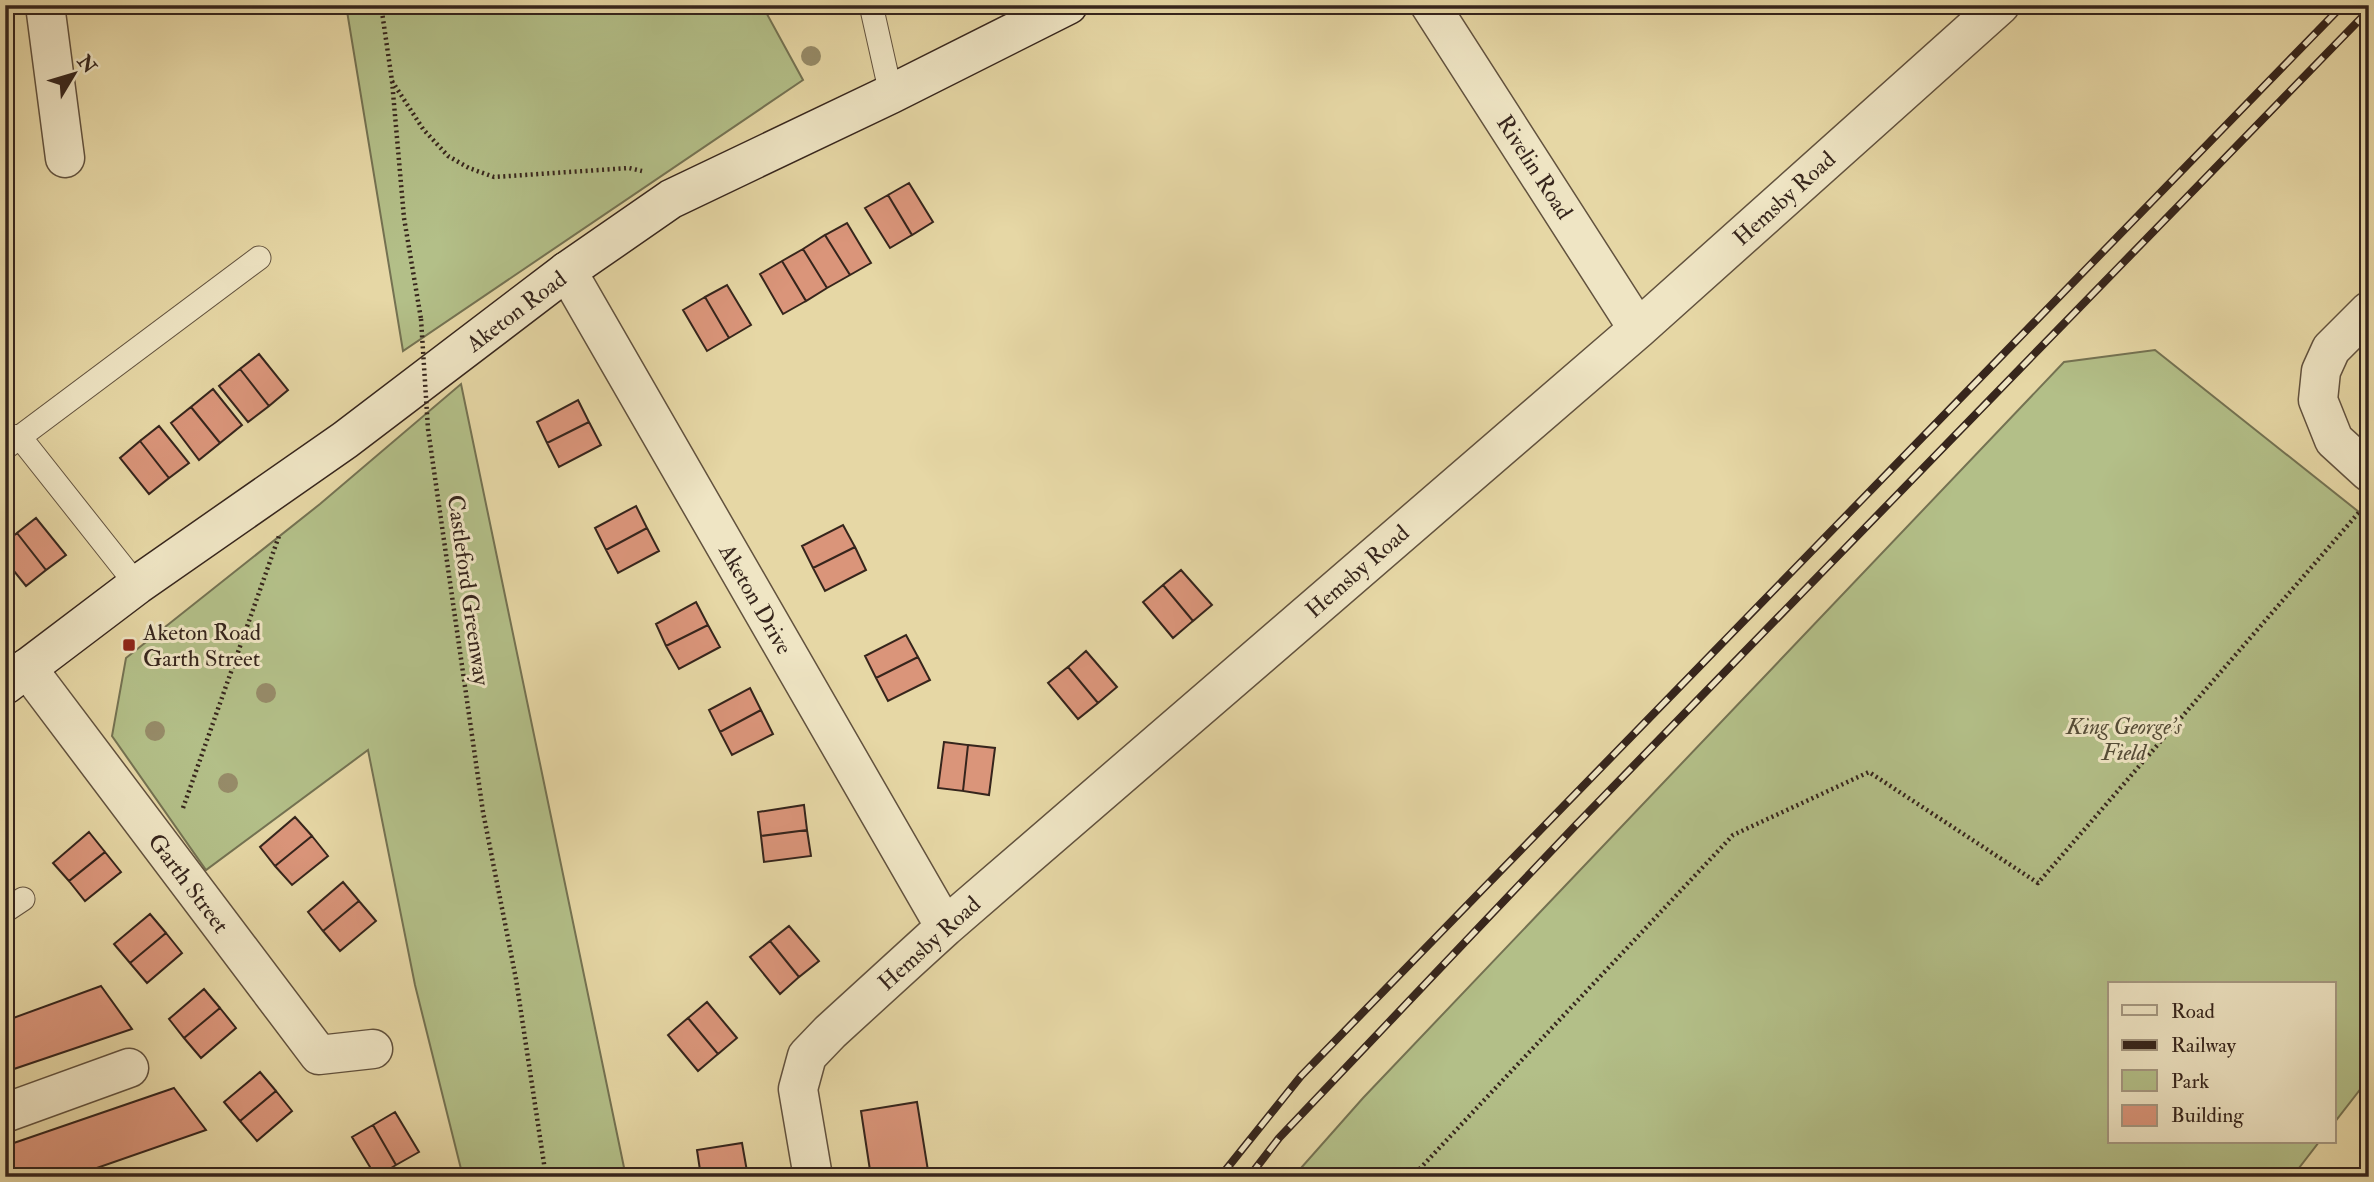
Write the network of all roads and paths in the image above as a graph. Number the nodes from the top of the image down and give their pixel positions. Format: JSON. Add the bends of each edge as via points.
{"nodes":[{"id":1,"x":45,"y":5,"type":"edge"},
{"id":2,"x":381,"y":5,"type":"edge"},
{"id":3,"x":871,"y":5,"type":"edge"},
{"id":4,"x":1068,"y":5,"type":"edge"},
{"id":5,"x":1430,"y":5,"type":"edge"},
{"id":6,"x":2000,"y":5,"type":"edge"},
{"id":7,"x":392,"y":81,"type":"junction"},
{"id":8,"x":891,"y":94,"type":"junction"},
{"id":9,"x":65,"y":158,"type":"dead end"},
{"id":10,"x":671,"y":199,"type":"junction"},
{"id":11,"x":259,"y":258,"type":"dead end"},
{"id":12,"x":567,"y":271,"type":"junction"},
{"id":13,"x":2369,"y":311,"type":"edge"},
{"id":14,"x":1639,"y":329,"type":"junction"},
{"id":15,"x":12,"y":442,"type":"edge"},
{"id":16,"x":2369,"y":472,"type":"edge"},
{"id":17,"x":2369,"y":501,"type":"edge"},
{"id":18,"x":280,"y":533,"type":"dead end"},
{"id":19,"x":137,"y":585,"type":"junction"},
{"id":20,"x":16,"y":677,"type":"edge"},
{"id":21,"x":167,"y":854,"type":"junction"},
{"id":22,"x":945,"y":926,"type":"junction"},
{"id":23,"x":373,"y":1049,"type":"dead end"},
{"id":24,"x":129,"y":1068,"type":"dead end"},
{"id":25,"x":5,"y":1113,"type":"edge"},
{"id":26,"x":546,"y":1177,"type":"edge"},
{"id":27,"x":813,"y":1177,"type":"edge"},
{"id":28,"x":1412,"y":1177,"type":"edge"}],
"edges":[{"from":1,"to":9,"type":"street"},
{"from":2,"to":7,"type":"path","name":"Castleford Greenway"},
{"from":3,"to":8,"type":"lane"},
{"from":4,"to":8,"type":"street","name":"Aketon Road"},
{"from":5,"to":14,"type":"street","name":"Rivelin Road"},
{"from":6,"to":14,"type":"street","name":"Hemsby Road"},
{"from":7,"to":10,"type":"path","via":[[423,129],[448,156],[469,168],[494,177],[629,168],[645,172]]},
{"from":7,"to":26,"type":"path","name":"Castleford Greenway","bridge":true,"via":[[404,218],[421,319],[428,429],[483,811],[516,979]]},
{"from":8,"to":10,"type":"street","name":"Aketon Road"},
{"from":10,"to":12,"type":"street","name":"Aketon Road"},
{"from":11,"to":15,"type":"lane"},
{"from":12,"to":19,"type":"street","name":"Aketon Road","via":[[345,440]]},
{"from":12,"to":22,"type":"street","name":"Aketon Drive"},
{"from":13,"to":16,"type":"street","via":[[2331,349],[2321,371],[2318,400],[2334,440]]},
{"from":14,"to":22,"type":"street","name":"Hemsby Road"},
{"from":15,"to":19,"type":"lane"},
{"from":17,"to":28,"type":"path","via":[[2038,883],[1869,772],[1745,829],[1733,835]]},
{"from":18,"to":21,"type":"path"},
{"from":19,"to":20,"type":"street","name":"Aketon Road"},
{"from":20,"to":21,"type":"street","name":"Garth Street"},
{"from":21,"to":23,"type":"street","name":"Garth Street","via":[[319,1055]]},
{"from":22,"to":27,"type":"street","name":"Hemsby Road","via":[[807,1056],[798,1089]]},
{"from":24,"to":25,"type":"street"}]}
